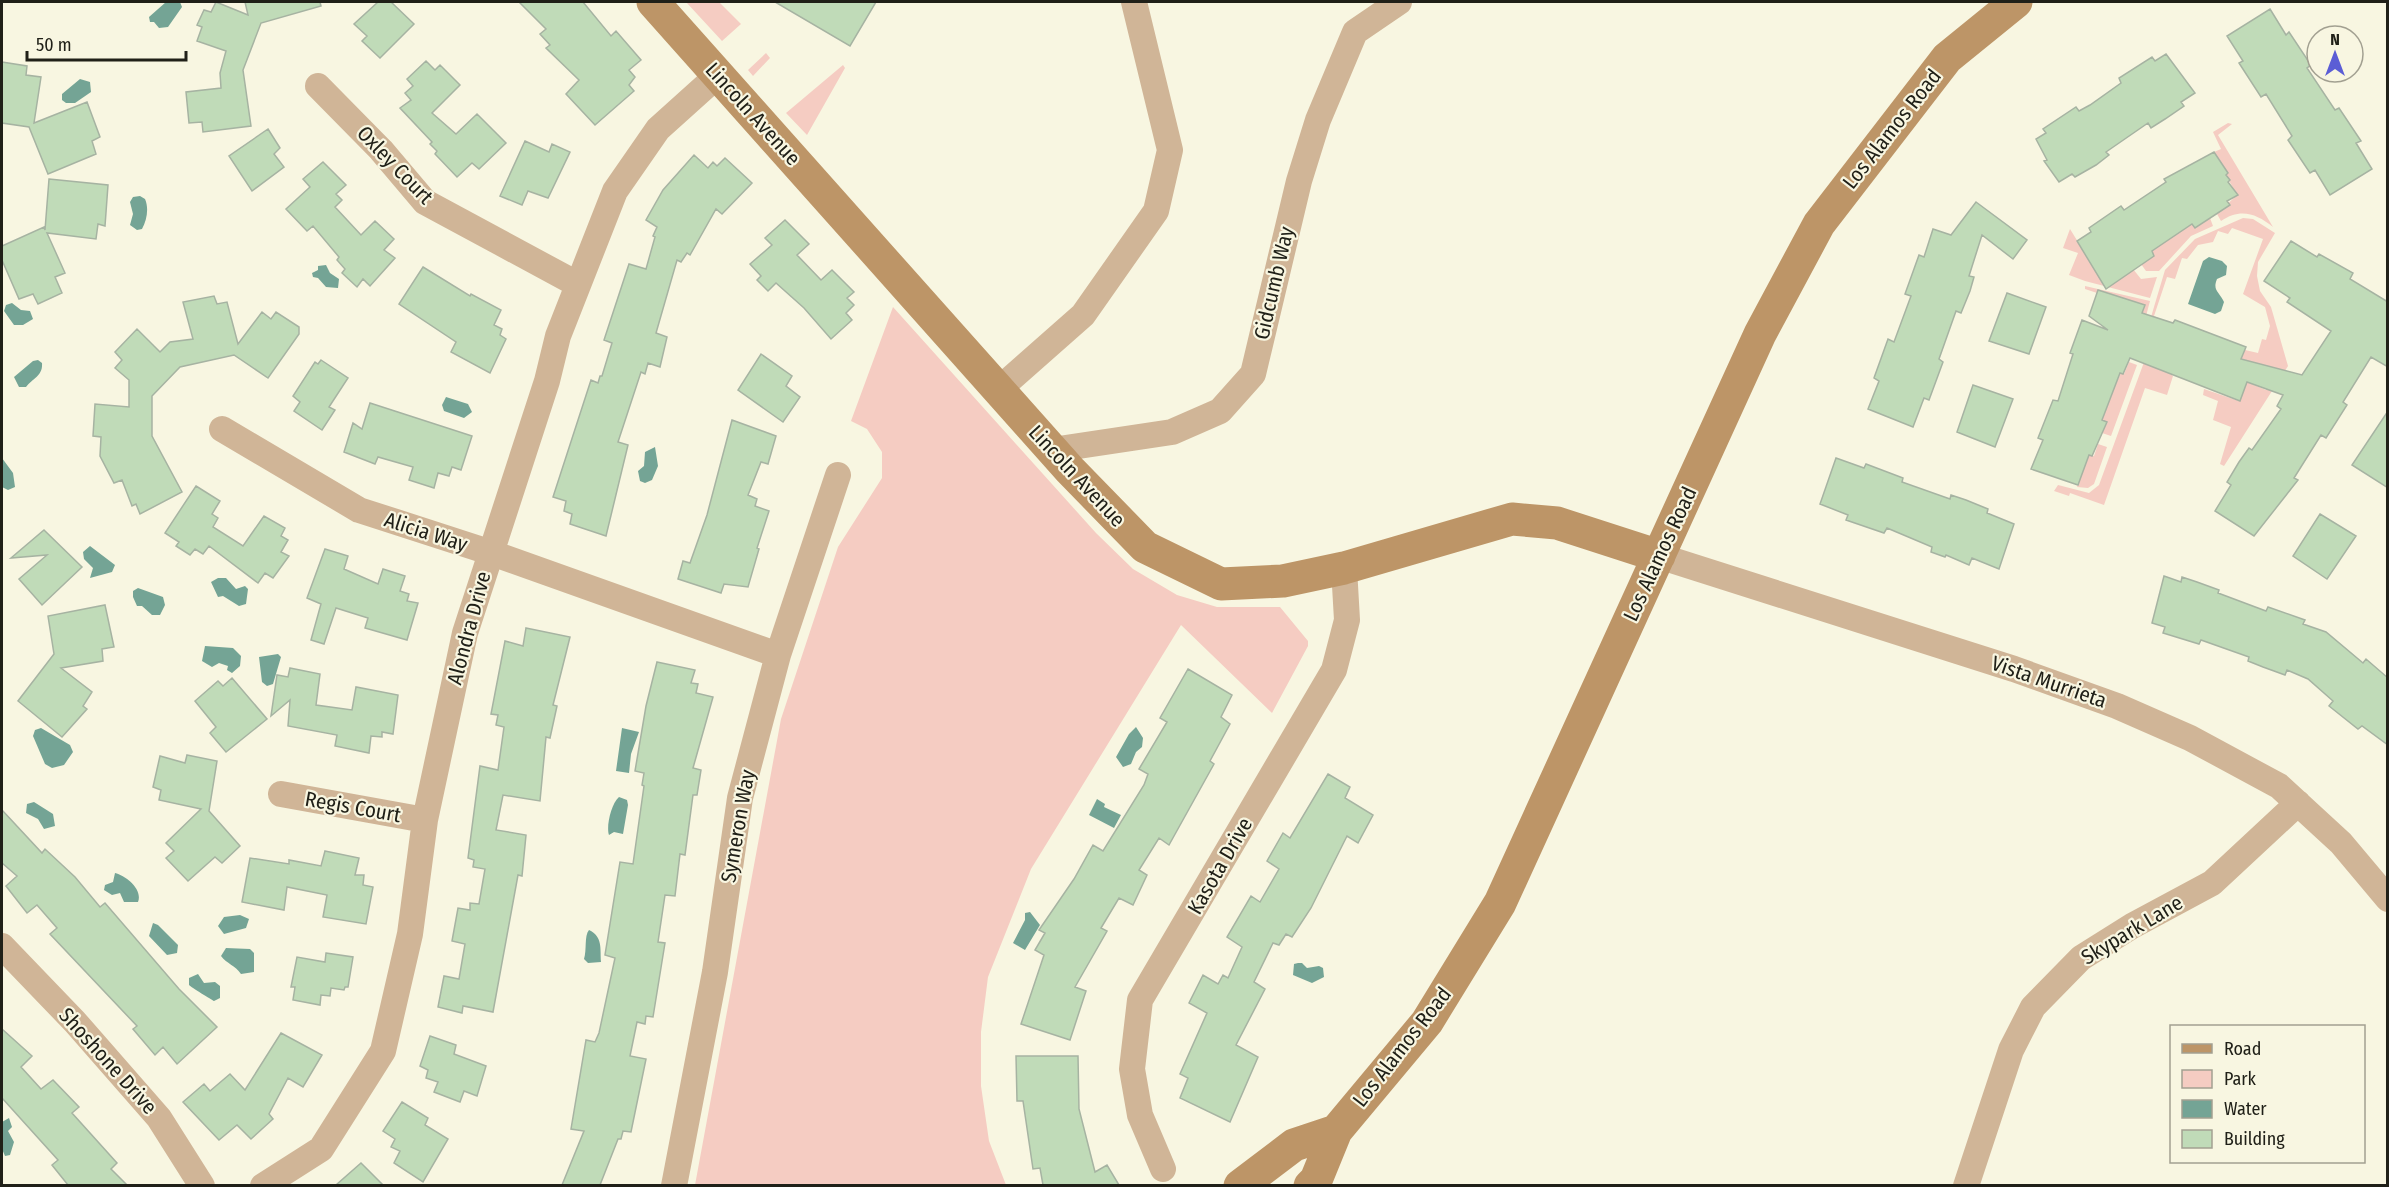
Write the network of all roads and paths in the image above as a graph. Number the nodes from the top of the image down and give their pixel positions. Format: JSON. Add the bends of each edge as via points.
{"nodes":[{"id":1,"x":653,"y":2,"type":"edge"},
{"id":2,"x":1134,"y":2,"type":"edge"},
{"id":3,"x":1398,"y":2,"type":"edge"},
{"id":4,"x":2016,"y":2,"type":"edge"},
{"id":5,"x":718,"y":75,"type":"junction"},
{"id":6,"x":318,"y":86,"type":"dead end"},
{"id":7,"x":577,"y":284,"type":"junction"},
{"id":8,"x":998,"y":390,"type":"junction"},
{"id":9,"x":222,"y":429,"type":"dead end"},
{"id":10,"x":1052,"y":450,"type":"junction"},
{"id":11,"x":838,"y":475,"type":"dead end"},
{"id":12,"x":489,"y":552,"type":"junction"},
{"id":13,"x":1659,"y":556,"type":"junction"},
{"id":14,"x":1344,"y":568,"type":"junction"},
{"id":15,"x":778,"y":655,"type":"junction"},
{"id":16,"x":281,"y":794,"type":"dead end"},
{"id":17,"x":2298,"y":803,"type":"junction"},
{"id":18,"x":426,"y":820,"type":"junction"},
{"id":19,"x":2388,"y":899,"type":"edge"},
{"id":20,"x":2,"y":946,"type":"edge"},
{"id":21,"x":1336,"y":1131,"type":"junction"},
{"id":22,"x":1163,"y":1169,"type":"dead end"},
{"id":23,"x":202,"y":1185,"type":"edge"},
{"id":24,"x":263,"y":1185,"type":"edge"},
{"id":25,"x":674,"y":1185,"type":"edge"},
{"id":26,"x":1240,"y":1185,"type":"edge"},
{"id":27,"x":1310,"y":1185,"type":"edge"},
{"id":28,"x":1966,"y":1185,"type":"edge"}],
"edges":[{"from":1,"to":5,"type":"main road","name":"Lincoln Avenue"},
{"from":2,"to":8,"type":"street","via":[[1170,150],[1156,211],[1083,315]]},
{"from":3,"to":10,"type":"street","name":"Gidcumb Way","via":[[1355,32],[1318,120],[1299,181],[1252,374],[1220,411],[1172,432]]},
{"from":4,"to":13,"type":"main road","name":"Los Alamos Road","via":[[1947,58],[1819,224],[1760,334]]},
{"from":5,"to":7,"type":"street","name":"Alondra Drive","via":[[658,129],[615,190]]},
{"from":5,"to":8,"type":"main road","name":"Lincoln Avenue"},
{"from":6,"to":7,"type":"street","name":"Oxley Court","via":[[425,202]]},
{"from":7,"to":12,"type":"street","name":"Alondra Drive"},
{"from":8,"to":10,"type":"main road","name":"Lincoln Avenue"},
{"from":9,"to":12,"type":"street","name":"Alicia Way","via":[[359,510]]},
{"from":10,"to":14,"type":"main road","name":"Lincoln Avenue","via":[[1145,548],[1221,584],[1283,581]]},
{"from":11,"to":15,"type":"street","name":"Symeron Way"},
{"from":12,"to":15,"type":"street","name":"Alicia Way"},
{"from":12,"to":18,"type":"street","name":"Alondra Drive","via":[[465,633]]},
{"from":13,"to":14,"type":"main road","name":"Lincoln Avenue","via":[[1557,523],[1512,519]]},
{"from":13,"to":17,"type":"street","name":"Vista Murrieta","via":[[2014,669],[2117,706],[2279,786]]},
{"from":13,"to":21,"type":"main road","name":"Los Alamos Road","via":[[1500,903],[1427,1022]]},
{"from":14,"to":22,"type":"street","name":"Kasota Drive","via":[[1347,620],[1334,670],[1140,1000],[1132,1069],[1140,1115]]},
{"from":15,"to":25,"type":"street","name":"Symeron Way","via":[[740,798],[715,972]]},
{"from":16,"to":18,"type":"street","name":"Regis Court"},
{"from":17,"to":19,"type":"street","name":"Vista Murrieta","via":[[2341,843]]},
{"from":17,"to":28,"type":"street","name":"Skypark Lane","via":[[2212,883],[2081,958],[2033,1007],[2010,1050]]},
{"from":18,"to":24,"type":"street","name":"Alondra Drive","via":[[410,934],[383,1051],[321,1149]]},
{"from":20,"to":23,"type":"street","name":"Shoshone Drive","via":[[159,1118]]},
{"from":21,"to":26,"type":"main road","via":[[1294,1145]]},
{"from":21,"to":27,"type":"main road","name":"Los Alamos Road","via":[[1316,1180]]}]}
